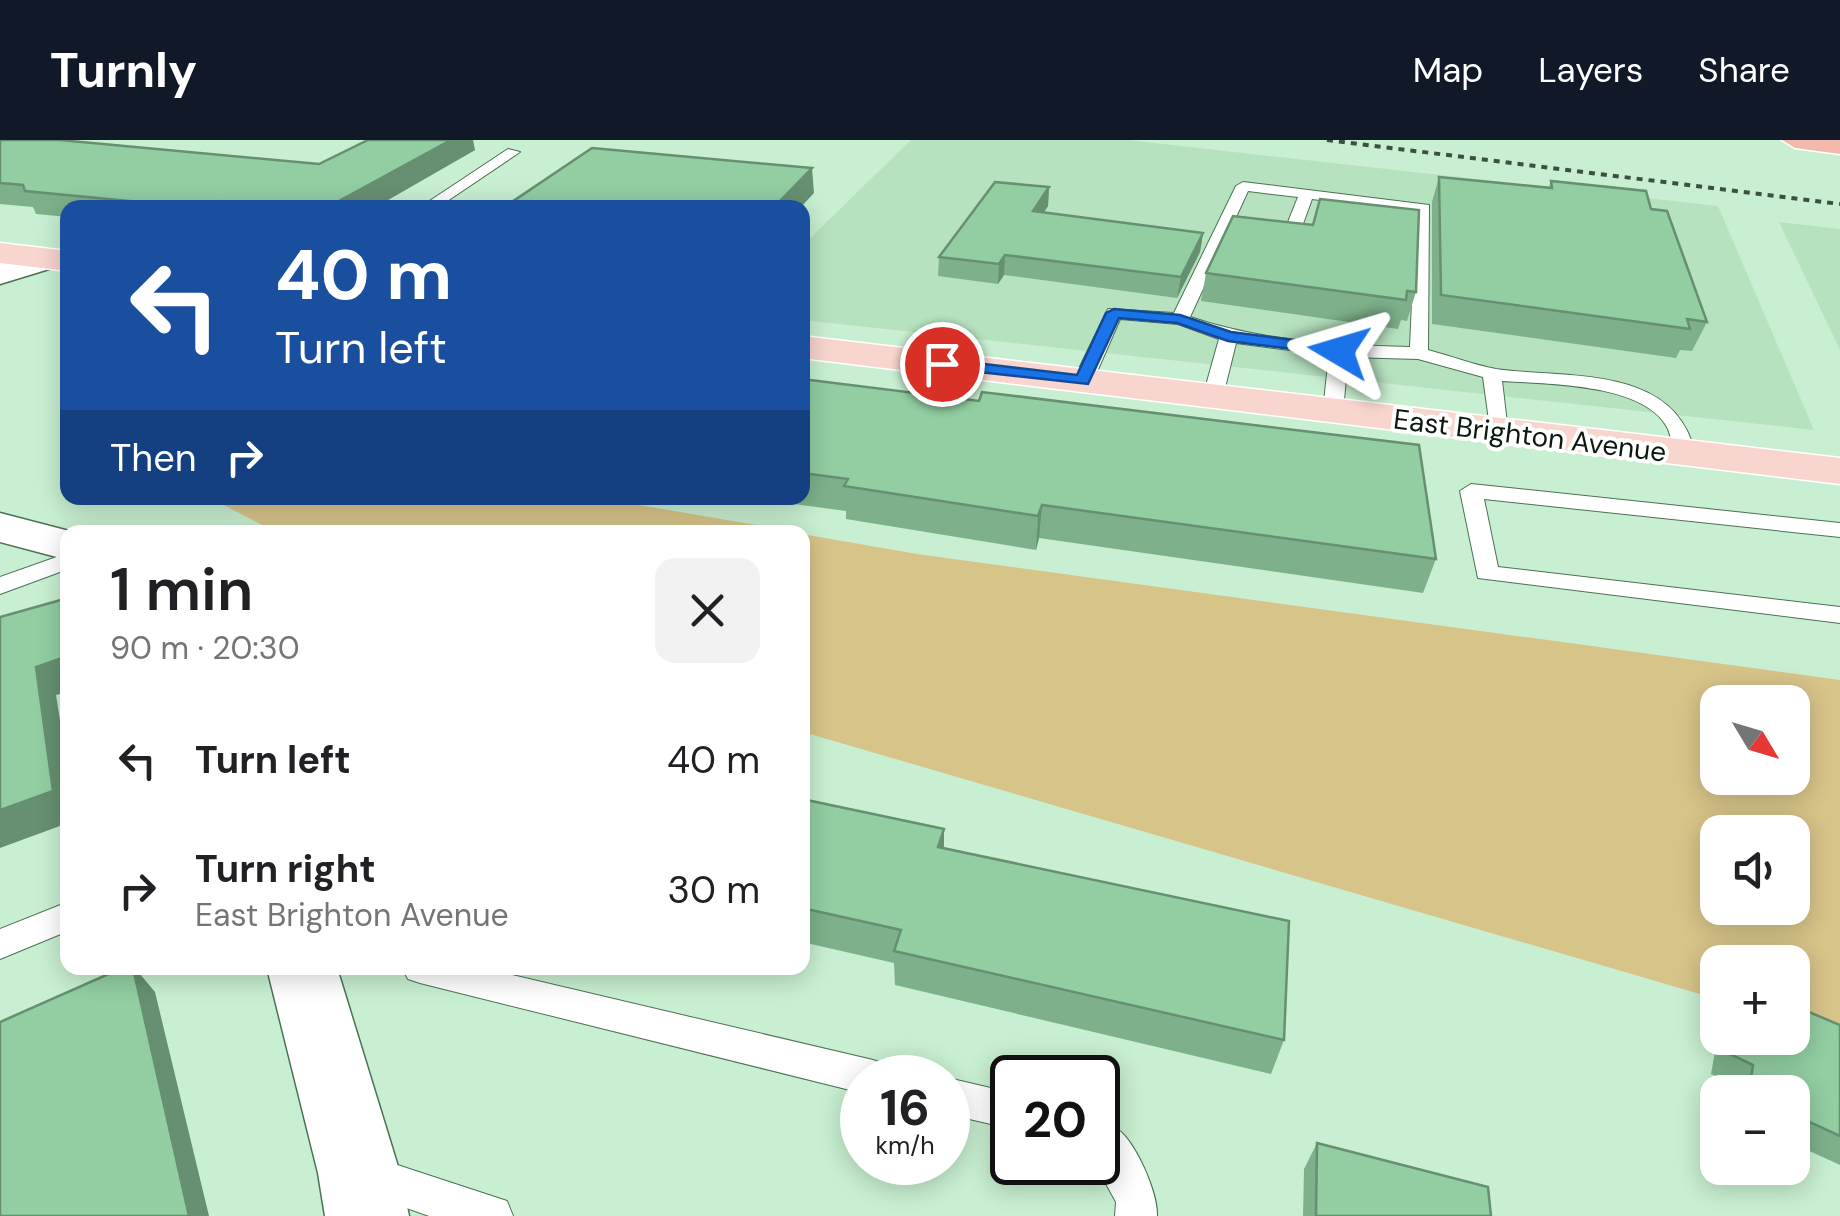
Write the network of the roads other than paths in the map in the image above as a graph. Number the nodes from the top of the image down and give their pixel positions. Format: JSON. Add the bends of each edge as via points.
{"nodes":[{"id":1,"x":1795,"y":140,"type":"edge"},
{"id":2,"x":1840,"y":146,"type":"edge"},
{"id":3,"x":513,"y":152,"type":"dead end"},
{"id":4,"x":1307,"y":194,"type":"junction"},
{"id":5,"x":438,"y":200,"type":"edge"},
{"id":6,"x":1292,"y":232,"type":"edge"},
{"id":7,"x":0,"y":253,"type":"edge"},
{"id":8,"x":58,"y":260,"type":"edge"},
{"id":9,"x":0,"y":274,"type":"edge"},
{"id":10,"x":1180,"y":319,"type":"junction"},
{"id":11,"x":1228,"y":336,"type":"junction"},
{"id":12,"x":810,"y":348,"type":"edge"},
{"id":13,"x":1339,"y":351,"type":"junction"},
{"id":14,"x":1419,"y":352,"type":"junction"},
{"id":15,"x":1492,"y":374,"type":"junction"},
{"id":16,"x":1082,"y":380,"type":"junction"},
{"id":17,"x":1213,"y":396,"type":"junction"},
{"id":18,"x":1333,"y":411,"type":"junction"},
{"id":19,"x":1498,"y":431,"type":"junction"},
{"id":20,"x":1684,"y":453,"type":"junction"},
{"id":21,"x":1840,"y":471,"type":"edge"},
{"id":22,"x":0,"y":527,"type":"edge"},
{"id":23,"x":1840,"y":530,"type":"edge"},
{"id":24,"x":60,"y":544,"type":"edge"},
{"id":25,"x":60,"y":563,"type":"edge"},
{"id":26,"x":0,"y":586,"type":"edge"},
{"id":27,"x":1840,"y":615,"type":"edge"},
{"id":28,"x":60,"y":919,"type":"edge"},
{"id":29,"x":0,"y":944,"type":"edge"},
{"id":30,"x":304,"y":975,"type":"edge"},
{"id":31,"x":449,"y":975,"type":"edge"},
{"id":32,"x":840,"y":1070,"type":"edge"},
{"id":33,"x":1120,"y":1169,"type":"edge"},
{"id":34,"x":363,"y":1194,"type":"edge"},
{"id":35,"x":492,"y":1216,"type":"edge"},
{"id":36,"x":1136,"y":1216,"type":"edge"}],
"edges":[{"from":1,"to":2,"type":"highway"},
{"from":3,"to":5,"type":"lane"},
{"from":4,"to":6,"type":"lane"},
{"from":4,"to":10,"type":"lane","via":[[1243,186]]},
{"from":4,"to":14,"type":"lane","via":[[1424,208]]},
{"from":7,"to":8,"type":"main road"},
{"from":8,"to":9,"type":"street"},
{"from":10,"to":11,"type":"lane"},
{"from":10,"to":16,"type":"lane","via":[[1114,313]]},
{"from":11,"to":13,"type":"lane"},
{"from":11,"to":17,"type":"lane"},
{"from":12,"to":16,"type":"main road","name":"East Brighton Avenue"},
{"from":13,"to":14,"type":"lane"},
{"from":13,"to":18,"type":"lane"},
{"from":14,"to":15,"type":"lane"},
{"from":15,"to":19,"type":"lane"},
{"from":15,"to":20,"type":"lane","via":[[1618,388],[1675,422]]},
{"from":16,"to":17,"type":"main road","name":"East Brighton Avenue"},
{"from":17,"to":18,"type":"main road","name":"East Brighton Avenue"},
{"from":18,"to":19,"type":"main road","name":"East Brighton Avenue"},
{"from":19,"to":20,"type":"main road","name":"East Brighton Avenue"},
{"from":20,"to":21,"type":"main road","name":"East Brighton Avenue"},
{"from":22,"to":24,"type":"street"},
{"from":23,"to":27,"type":"lane","via":[[1471,491],[1488,573]]},
{"from":25,"to":26,"type":"lane"},
{"from":28,"to":29,"type":"lane"},
{"from":30,"to":34,"type":"street"},
{"from":31,"to":32,"type":"lane"},
{"from":33,"to":36,"type":"lane","via":[[1138,1198]]},
{"from":34,"to":35,"type":"lane"}]}
